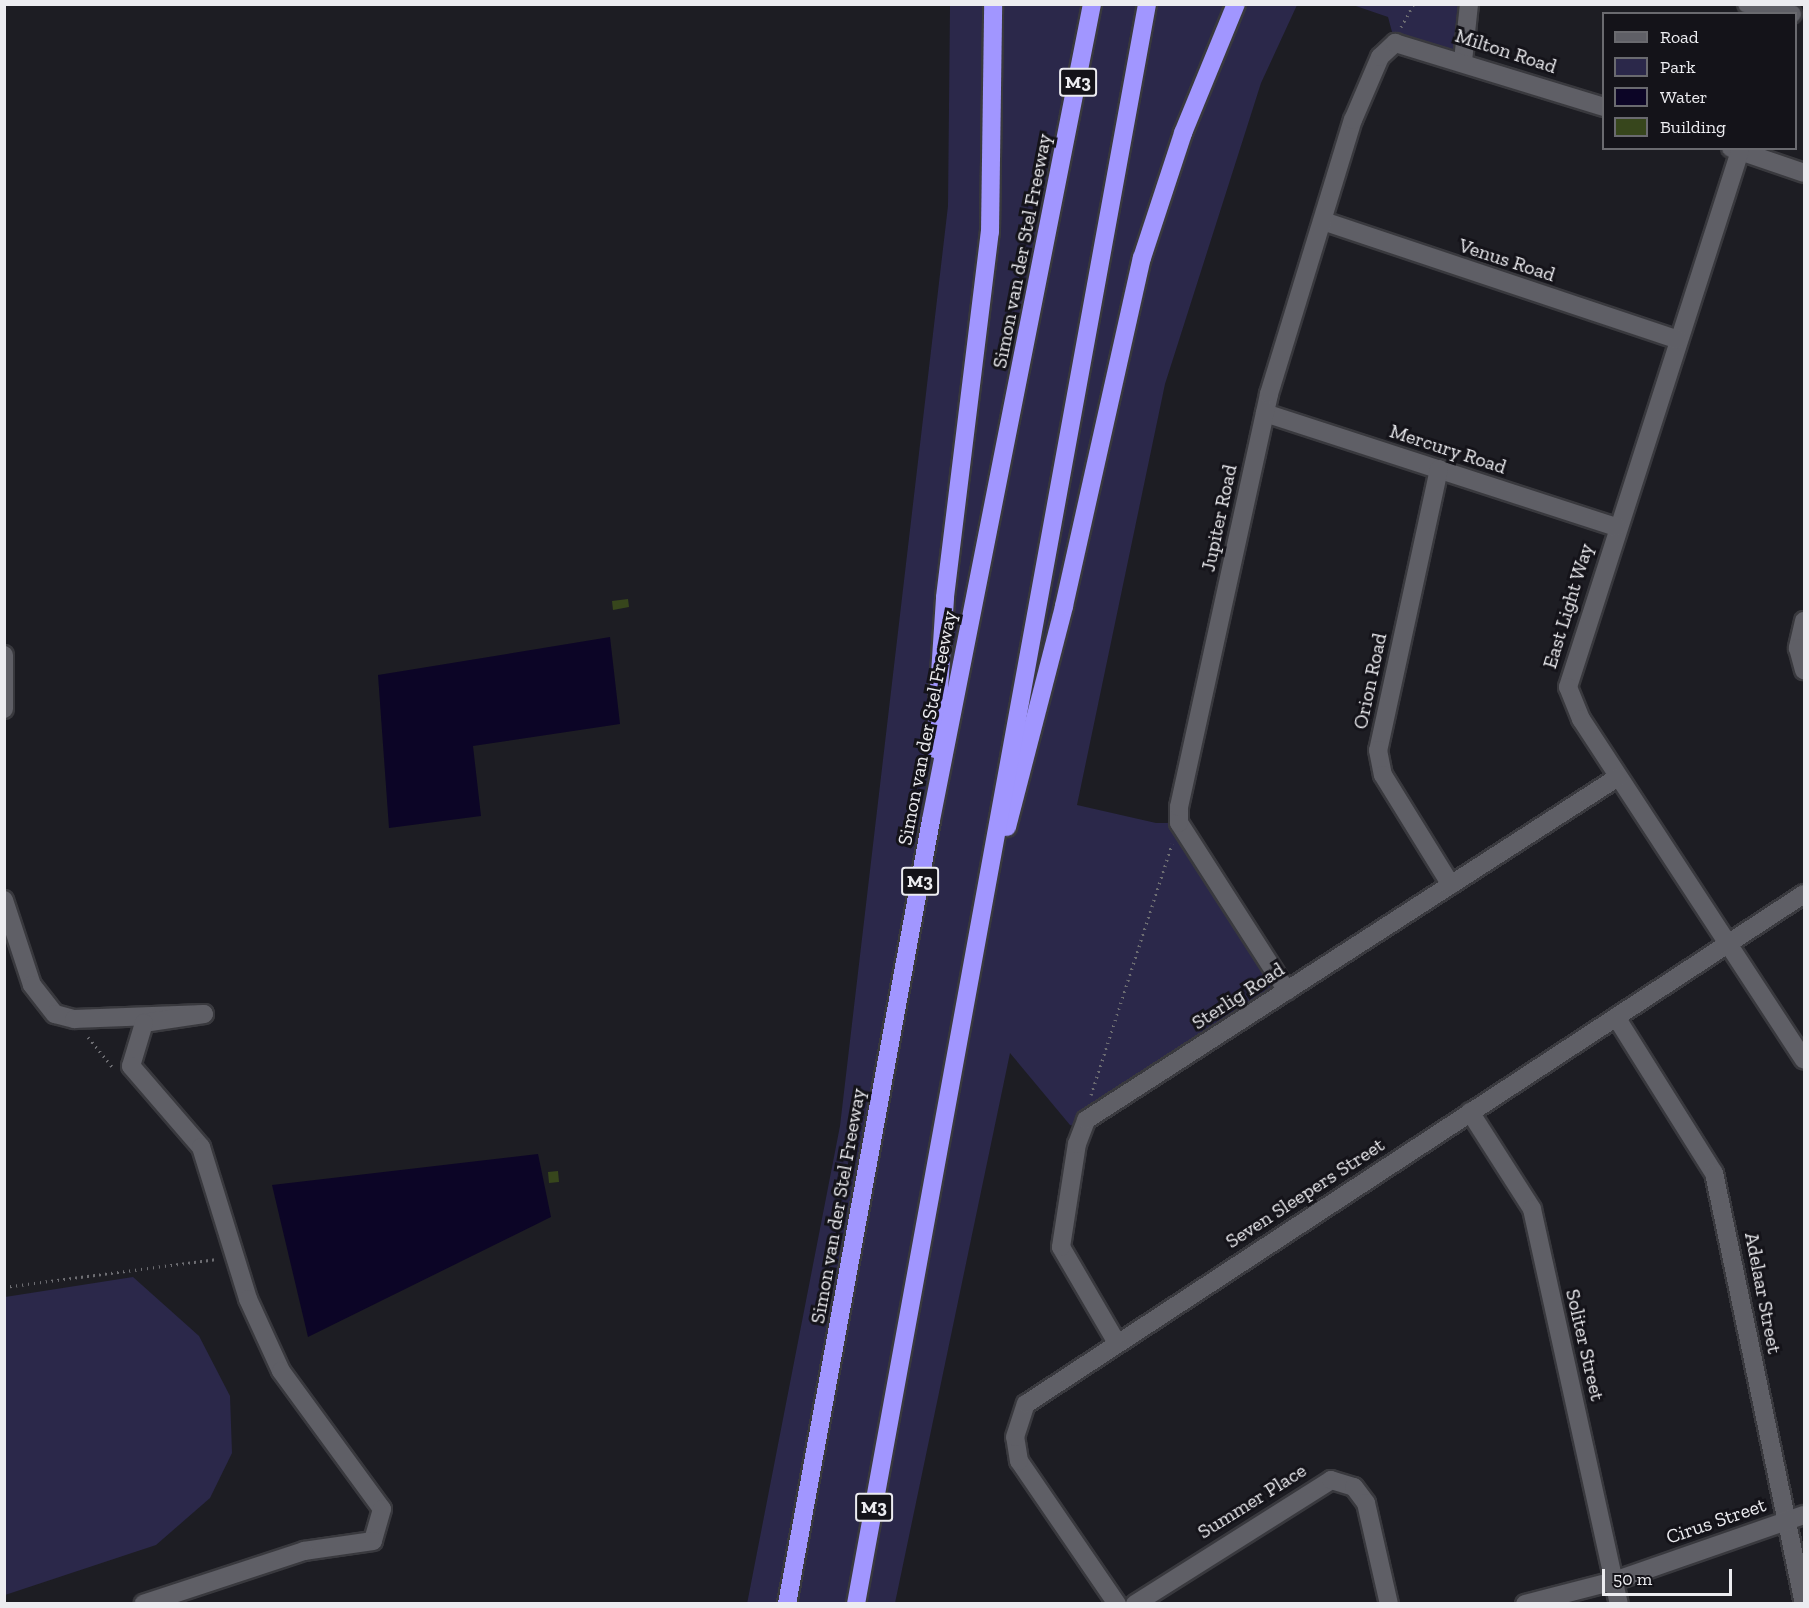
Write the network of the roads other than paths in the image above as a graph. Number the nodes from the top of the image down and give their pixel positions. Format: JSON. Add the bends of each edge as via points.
{"nodes":[{"id":1,"x":993,"y":4,"type":"edge"},
{"id":2,"x":1092,"y":4,"type":"edge"},
{"id":3,"x":1147,"y":4,"type":"edge"},
{"id":4,"x":1236,"y":4,"type":"edge"},
{"id":5,"x":1469,"y":4,"type":"edge"},
{"id":6,"x":1747,"y":4,"type":"edge"},
{"id":7,"x":1785,"y":12,"type":"edge"},
{"id":8,"x":1395,"y":43,"type":"joint"},
{"id":9,"x":1463,"y":61,"type":"junction"},
{"id":10,"x":1602,"y":106,"type":"edge"},
{"id":11,"x":1735,"y":150,"type":"edge"},
{"id":12,"x":1804,"y":173,"type":"edge"},
{"id":13,"x":1323,"y":221,"type":"junction"},
{"id":14,"x":1678,"y":340,"type":"junction"},
{"id":15,"x":1265,"y":413,"type":"junction"},
{"id":16,"x":1439,"y":470,"type":"junction"},
{"id":17,"x":1616,"y":527,"type":"junction"},
{"id":18,"x":1804,"y":621,"type":"edge"},
{"id":19,"x":4,"y":655,"type":"edge"},
{"id":20,"x":1804,"y":670,"type":"edge"},
{"id":21,"x":4,"y":709,"type":"edge"},
{"id":22,"x":1618,"y":777,"type":"junction"},
{"id":23,"x":931,"y":820,"type":"junction"},
{"id":24,"x":990,"y":861,"type":"junction"},
{"id":25,"x":1451,"y":885,"type":"junction"},
{"id":26,"x":1804,"y":894,"type":"edge"},
{"id":27,"x":4,"y":900,"type":"edge"},
{"id":28,"x":1729,"y":944,"type":"junction"},
{"id":29,"x":1287,"y":991,"type":"junction"},
{"id":30,"x":1616,"y":1017,"type":"junction"},
{"id":31,"x":1804,"y":1060,"type":"edge"},
{"id":32,"x":1470,"y":1112,"type":"junction"},
{"id":33,"x":1117,"y":1343,"type":"junction"},
{"id":34,"x":1804,"y":1515,"type":"edge"},
{"id":35,"x":1785,"y":1521,"type":"junction"},
{"id":36,"x":1614,"y":1581,"type":"junction"},
{"id":37,"x":143,"y":1604,"type":"edge"},
{"id":38,"x":787,"y":1604,"type":"edge"},
{"id":39,"x":856,"y":1604,"type":"edge"},
{"id":40,"x":1117,"y":1604,"type":"edge"},
{"id":41,"x":1135,"y":1604,"type":"edge"},
{"id":42,"x":1389,"y":1604,"type":"edge"},
{"id":43,"x":1525,"y":1604,"type":"edge"},
{"id":44,"x":1619,"y":1604,"type":"edge"},
{"id":45,"x":1804,"y":1604,"type":"edge"}],
"edges":[{"from":1,"to":23,"type":"highway","via":[[990,232],[945,597]]},
{"from":2,"to":23,"type":"highway","name":"Simon van der Stel Freeway","number":"M3"},
{"from":3,"to":24,"type":"highway","number":"M3"},
{"from":4,"to":24,"type":"highway","via":[[1183,134],[1142,258],[1020,779],[1004,834]]},
{"from":5,"to":9,"type":"street"},
{"from":6,"to":7,"type":"street"},
{"from":8,"to":9,"type":"street","name":"Milton Road"},
{"from":8,"to":13,"type":"street","name":"Jupiter Road","via":[[1380,57],[1368,82]]},
{"from":9,"to":10,"type":"street","name":"Milton Road"},
{"from":11,"to":12,"type":"street"},
{"from":11,"to":14,"type":"street","name":"East Light Way"},
{"from":13,"to":14,"type":"street","name":"Venus Road"},
{"from":13,"to":15,"type":"street","name":"Jupiter Road"},
{"from":14,"to":17,"type":"street","name":"East Light Way"},
{"from":15,"to":16,"type":"street","name":"Mercury Road"},
{"from":15,"to":29,"type":"street","name":"Jupiter Road","via":[[1179,823]]},
{"from":16,"to":17,"type":"street","name":"Mercury Road"},
{"from":16,"to":25,"type":"street","name":"Orion Road","via":[[1378,750],[1383,775]]},
{"from":17,"to":22,"type":"street","name":"East Light Way","via":[[1568,687],[1574,708]]},
{"from":18,"to":20,"type":"street","via":[[1798,648]]},
{"from":19,"to":21,"type":"street"},
{"from":22,"to":25,"type":"street","name":"Sterlig Road"},
{"from":22,"to":28,"type":"street","name":"East Light Way"},
{"from":23,"to":38,"type":"highway","name":"Simon van der Stel Freeway","number":"M3"},
{"from":24,"to":39,"type":"highway","number":"M3"},
{"from":25,"to":29,"type":"street","name":"Sterlig Road"},
{"from":26,"to":28,"type":"street","name":"Seven Sleepers Street"},
{"from":27,"to":37,"type":"street","via":[[32,985],[55,1014],[74,1019],[204,1014],[144,1023],[131,1066],[201,1147],[248,1299],[281,1371],[382,1509],[373,1541],[304,1551]]},
{"from":28,"to":30,"type":"street","name":"Seven Sleepers Street"},
{"from":28,"to":31,"type":"street","name":"East Light Way"},
{"from":29,"to":33,"type":"street","name":"Sterlig Road","via":[[1080,1127],[1061,1247]]},
{"from":30,"to":32,"type":"street","name":"Seven Sleepers Street"},
{"from":30,"to":35,"type":"street","name":"Adelaar Street","via":[[1714,1173]]},
{"from":32,"to":33,"type":"street","name":"Seven Sleepers Street"},
{"from":32,"to":36,"type":"street","name":"Soliter Street","via":[[1532,1209]]},
{"from":33,"to":40,"type":"street","name":"Seven Sleepers Street","via":[[1026,1404],[1015,1452]]},
{"from":34,"to":35,"type":"street","name":"Cirus Street"},
{"from":35,"to":36,"type":"street","name":"Cirus Street"},
{"from":35,"to":45,"type":"street","name":"Adelaar Street"},
{"from":36,"to":43,"type":"street","name":"Cirus Street"},
{"from":36,"to":44,"type":"street","name":"Soliter Street"},
{"from":41,"to":42,"type":"street","name":"Summer Place","via":[[1332,1480],[1354,1487],[1366,1503]]}]}
